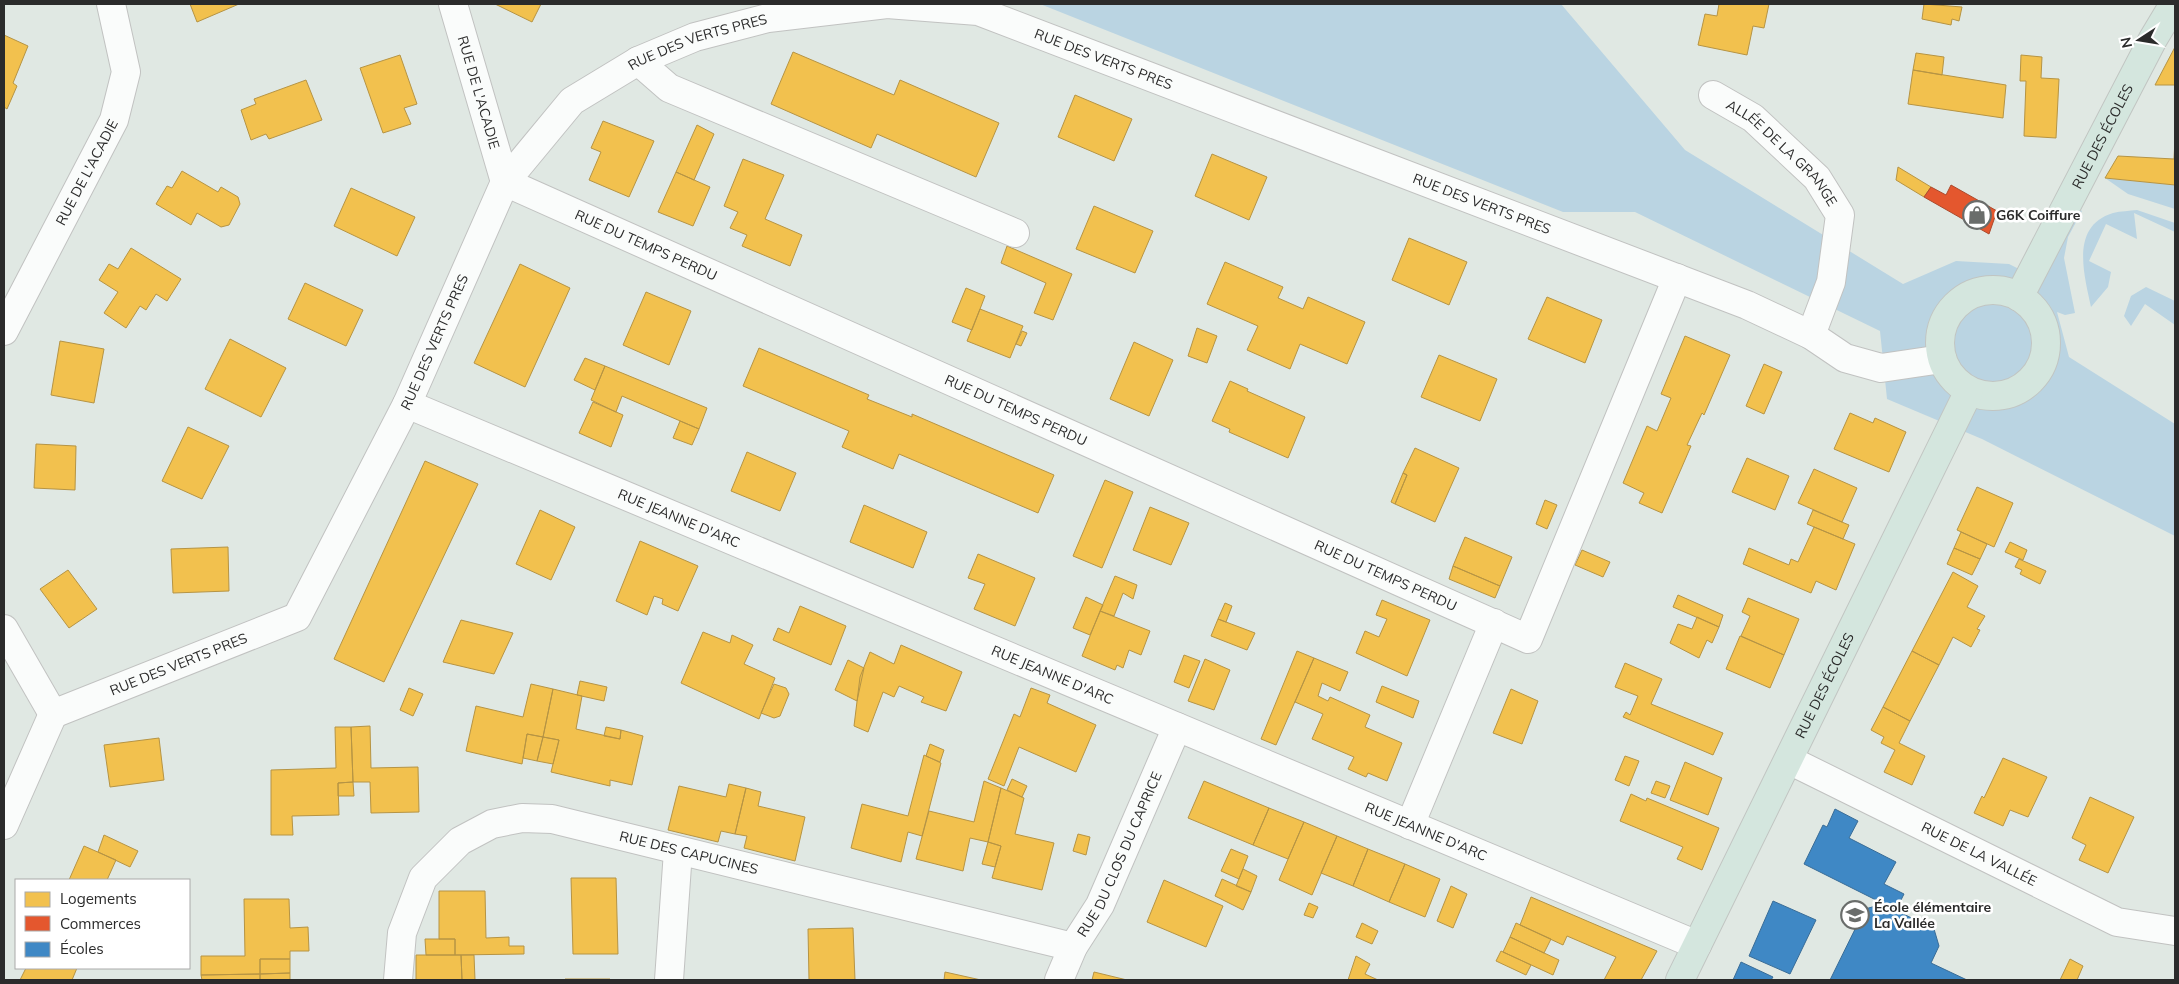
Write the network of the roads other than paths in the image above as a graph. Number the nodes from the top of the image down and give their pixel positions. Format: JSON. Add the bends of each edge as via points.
{"nodes":[{"id":1,"x":111,"y":4,"type":"edge"},
{"id":2,"x":452,"y":4,"type":"edge"},
{"id":3,"x":2174,"y":4,"type":"edge"},
{"id":4,"x":638,"y":60,"type":"junction"},
{"id":5,"x":1713,"y":95,"type":"dead end"},
{"id":6,"x":505,"y":182,"type":"junction"},
{"id":7,"x":1015,"y":233,"type":"dead end"},
{"id":8,"x":1677,"y":278,"type":"junction"},
{"id":9,"x":2019,"y":297,"type":"junction"},
{"id":10,"x":4,"y":331,"type":"edge"},
{"id":11,"x":1811,"y":334,"type":"junction"},
{"id":12,"x":1942,"y":359,"type":"junction"},
{"id":13,"x":1969,"y":391,"type":"junction"},
{"id":14,"x":407,"y":404,"type":"junction"},
{"id":15,"x":1494,"y":623,"type":"junction"},
{"id":16,"x":4,"y":628,"type":"edge"},
{"id":17,"x":53,"y":714,"type":"junction"},
{"id":18,"x":1178,"y":727,"type":"junction"},
{"id":19,"x":1788,"y":760,"type":"junction"},
{"id":20,"x":4,"y":825,"type":"edge"},
{"id":21,"x":1410,"y":825,"type":"junction"},
{"id":22,"x":678,"y":851,"type":"junction"},
{"id":23,"x":2175,"y":931,"type":"edge"},
{"id":24,"x":1697,"y":945,"type":"junction"},
{"id":25,"x":1073,"y":947,"type":"junction"},
{"id":26,"x":398,"y":980,"type":"edge"},
{"id":27,"x":669,"y":980,"type":"edge"},
{"id":28,"x":1059,"y":980,"type":"edge"},
{"id":29,"x":1680,"y":980,"type":"edge"}],
"edges":[{"from":1,"to":10,"type":"street","name":"RUE DE L'ACADIE","via":[[126,72],[114,120]]},
{"from":2,"to":6,"type":"street","name":"RUE DE L'ACADIE"},
{"from":3,"to":9,"type":"main road","name":"RUE DES ÉCOLES"},
{"from":4,"to":6,"type":"street","name":"RUE DES VERTS PRES","via":[[572,101]]},
{"from":4,"to":7,"type":"street","via":[[669,88]]},
{"from":4,"to":8,"type":"street","name":"RUE DES VERTS PRES","via":[[695,37],[768,18],[887,4],[978,11]]},
{"from":5,"to":11,"type":"street","name":"ALLÉE DE LA GRANGE","via":[[1752,118],[1817,178],[1840,215],[1831,282]]},
{"from":6,"to":14,"type":"street","name":"RUE DES VERTS PRES"},
{"from":6,"to":15,"type":"street","name":"RUE DU TEMPS PERDU"},
{"from":8,"to":11,"type":"street","name":"RUE DES VERTS PRES"},
{"from":8,"to":15,"type":"street","name":"RUE DU TEMPS PERDU","via":[[1528,639]]},
{"from":9,"to":12,"type":"main road","via":[[1989,290],[1961,301],[1943,325]]},
{"from":9,"to":13,"type":"main road","via":[[2039,316],[2046,334],[2041,366],[2028,384],[2014,392],[1983,396]]},
{"from":11,"to":12,"type":"street","name":"RUE DES VERTS PRES","via":[[1844,358],[1882,368]]},
{"from":12,"to":13,"type":"main road","via":[[1957,382]]},
{"from":13,"to":19,"type":"main road","name":"RUE DES ÉCOLES"},
{"from":14,"to":17,"type":"street","name":"RUE DES VERTS PRES","via":[[297,617]]},
{"from":14,"to":18,"type":"street","name":"RUE JEANNE D'ARC"},
{"from":15,"to":21,"type":"street"},
{"from":16,"to":17,"type":"street"},
{"from":17,"to":20,"type":"street"},
{"from":18,"to":21,"type":"street","name":"RUE JEANNE D'ARC"},
{"from":18,"to":25,"type":"street","name":"RUE DU CLOS DU CAPRICE","via":[[1100,905]]},
{"from":19,"to":23,"type":"street","name":"RUE DE LA VALLÉE","via":[[2117,922]]},
{"from":19,"to":24,"type":"main road","name":"RUE DES ÉCOLES"},
{"from":21,"to":24,"type":"street","name":"RUE JEANNE D'ARC"},
{"from":22,"to":25,"type":"street","name":"RUE DES CAPUCINES"},
{"from":22,"to":26,"type":"street","name":"RUE DES CAPUCINES","via":[[552,819],[522,818],[492,824],[460,841],[423,878],[402,933]]},
{"from":22,"to":27,"type":"street"},
{"from":24,"to":29,"type":"main road","name":"RUE DES ÉCOLES"},
{"from":25,"to":28,"type":"street","name":"RUE DU CLOS DU CAPRICE"}]}
